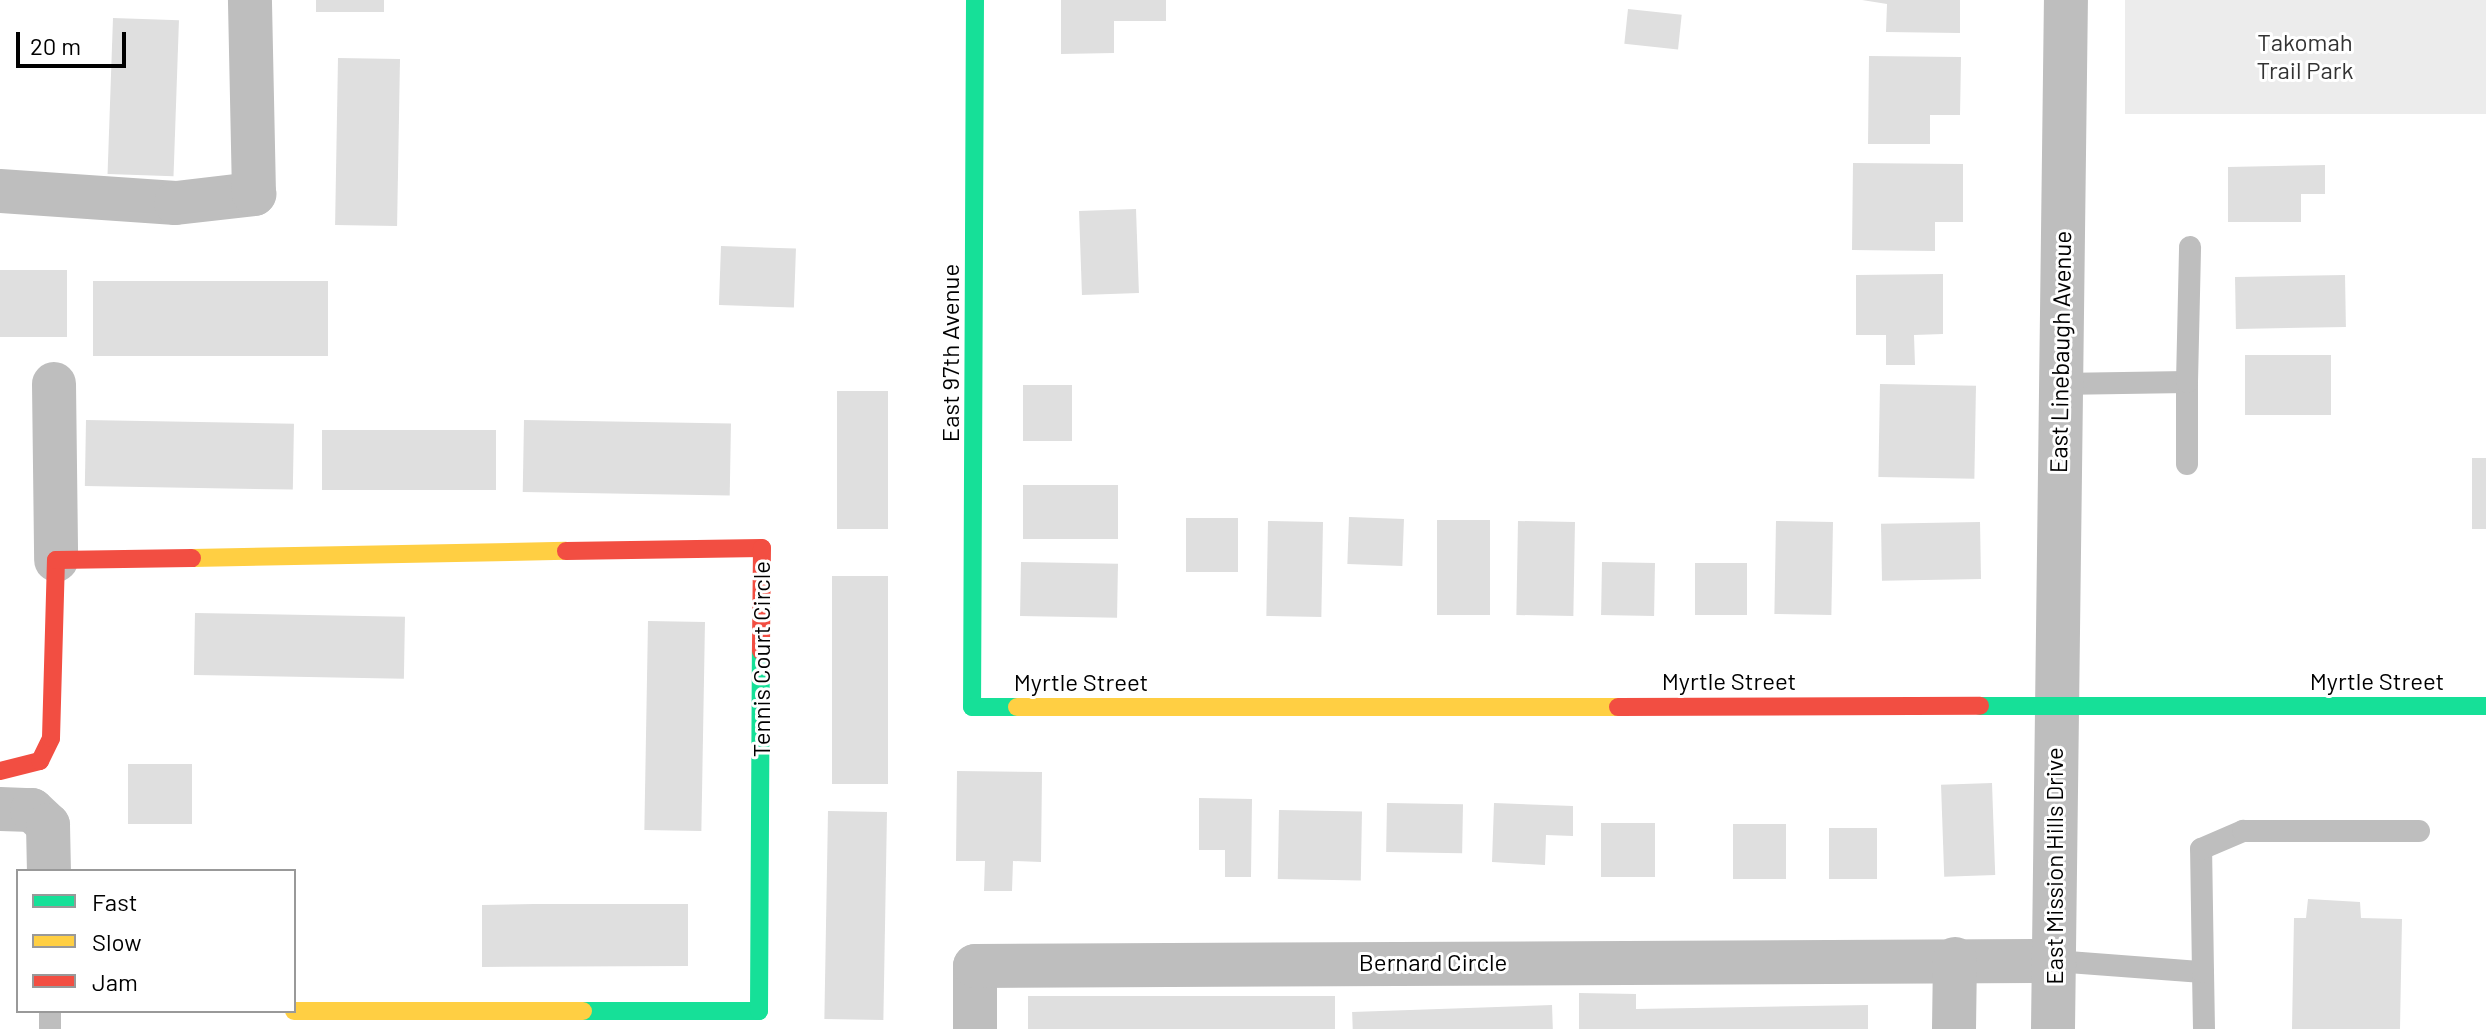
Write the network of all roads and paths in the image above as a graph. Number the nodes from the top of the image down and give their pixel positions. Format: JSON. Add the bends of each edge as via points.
{"nodes":[{"id":1,"x":250,"y":0,"type":"edge"},
{"id":2,"x":975,"y":0,"type":"edge"},
{"id":3,"x":2066,"y":0,"type":"edge"},
{"id":4,"x":0,"y":191,"type":"edge"},
{"id":5,"x":2190,"y":247,"type":"dead end"},
{"id":6,"x":2187,"y":382,"type":"junction"},
{"id":7,"x":54,"y":384,"type":"dead end"},
{"id":8,"x":2059,"y":384,"type":"junction"},
{"id":9,"x":2187,"y":464,"type":"dead end"},
{"id":10,"x":56,"y":560,"type":"junction"},
{"id":11,"x":2054,"y":704,"type":"junction"},
{"id":12,"x":2486,"y":706,"type":"edge"},
{"id":13,"x":972,"y":707,"type":"joint"},
{"id":14,"x":0,"y":771,"type":"edge"},
{"id":15,"x":0,"y":809,"type":"edge"},
{"id":16,"x":2419,"y":831,"type":"dead end"},
{"id":17,"x":49,"y":869,"type":"edge"},
{"id":18,"x":1955,"y":959,"type":"junction"},
{"id":19,"x":2055,"y":961,"type":"junction"},
{"id":20,"x":2203,"y":972,"type":"junction"},
{"id":21,"x":296,"y":1011,"type":"edge"},
{"id":22,"x":975,"y":1029,"type":"edge"},
{"id":23,"x":1954,"y":1029,"type":"edge"},
{"id":24,"x":2053,"y":1029,"type":"edge"},
{"id":25,"x":2204,"y":1029,"type":"edge"}],
"edges":[{"from":1,"to":4,"type":"street","via":[[254,194],[176,203]]},
{"from":2,"to":13,"type":"street","name":"East 97th Avenue"},
{"from":3,"to":8,"type":"street","name":"East Linebaugh Avenue"},
{"from":5,"to":6,"type":"lane"},
{"from":6,"to":8,"type":"lane"},
{"from":6,"to":9,"type":"lane"},
{"from":7,"to":10,"type":"street"},
{"from":8,"to":11,"type":"street","name":"East Linebaugh Avenue"},
{"from":10,"to":14,"type":"street","via":[[51,738],[40,761]]},
{"from":10,"to":21,"type":"street","name":"Tennis Court Circle","via":[[762,548],[759,1011]]},
{"from":11,"to":12,"type":"street","name":"Myrtle Street"},
{"from":11,"to":13,"type":"street","name":"Myrtle Street"},
{"from":11,"to":19,"type":"street","name":"East Mission Hills Drive"},
{"from":15,"to":17,"type":"street","via":[[32,810],[48,825]]},
{"from":16,"to":20,"type":"lane","via":[[2243,831],[2201,849]]},
{"from":18,"to":19,"type":"street","name":"Bernard Circle"},
{"from":18,"to":22,"type":"street","name":"Bernard Circle","via":[[975,966]]},
{"from":18,"to":23,"type":"street"},
{"from":19,"to":20,"type":"lane"},
{"from":19,"to":24,"type":"street","name":"East Mission Hills Drive"},
{"from":20,"to":25,"type":"lane"}]}
